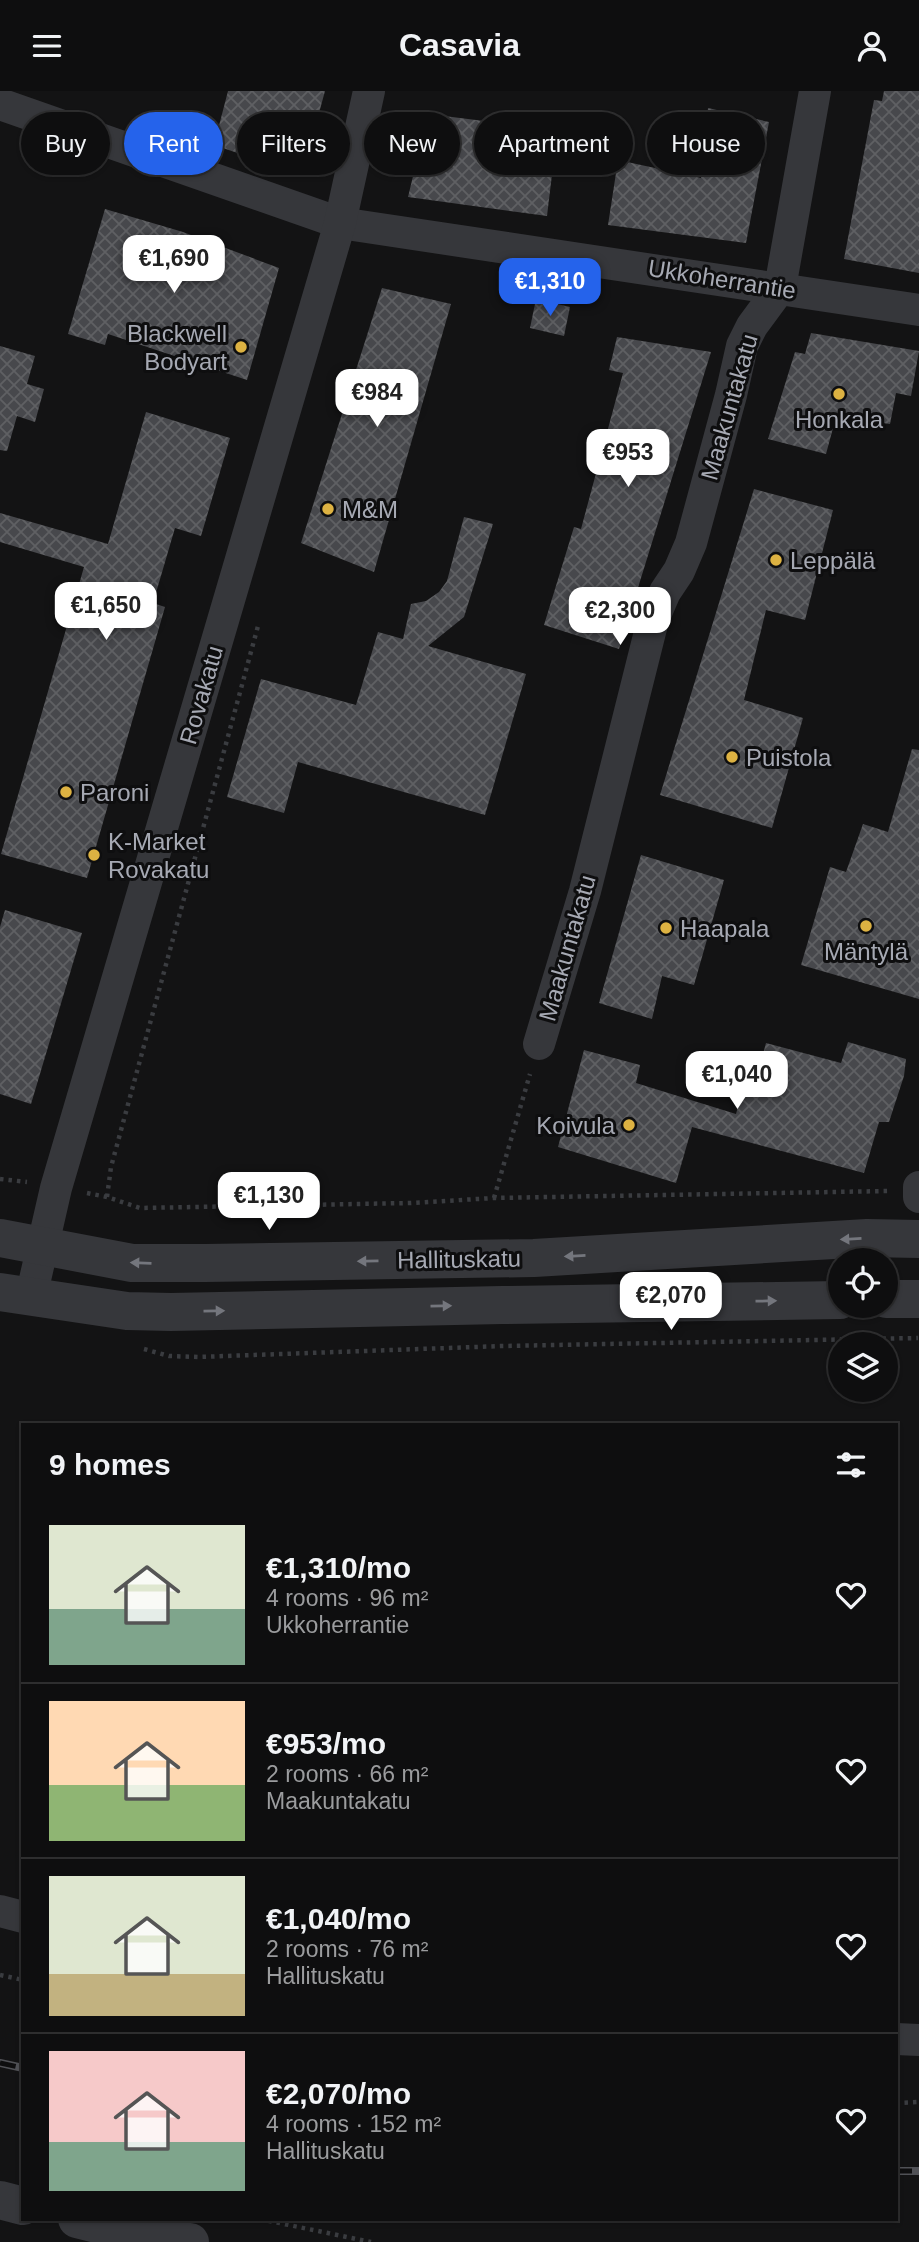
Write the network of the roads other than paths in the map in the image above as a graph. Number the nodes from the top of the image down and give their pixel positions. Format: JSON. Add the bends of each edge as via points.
{"nodes":[{"id":1,"x":369,"y":91,"type":"edge"},
{"id":2,"x":815,"y":91,"type":"edge"},
{"id":3,"x":0,"y":104,"type":"edge"},
{"id":4,"x":340,"y":223,"type":"junction"},
{"id":5,"x":780,"y":288,"type":"junction"},
{"id":6,"x":919,"y":310,"type":"edge"},
{"id":7,"x":539,"y":1044,"type":"road end"},
{"id":8,"x":919,"y":1188,"type":"edge"},
{"id":9,"x":919,"y":1197,"type":"edge"},
{"id":10,"x":0,"y":1238,"type":"edge"},
{"id":11,"x":919,"y":1239,"type":"edge"},
{"id":12,"x":42,"y":1247,"type":"junction"},
{"id":13,"x":534,"y":1258,"type":"junction"},
{"id":14,"x":473,"y":1259,"type":"junction"},
{"id":15,"x":15,"y":1295,"type":"edge"},
{"id":16,"x":898,"y":1299,"type":"edge"},
{"id":17,"x":919,"y":1299,"type":"edge"},
{"id":18,"x":828,"y":1300,"type":"edge"},
{"id":19,"x":502,"y":1305,"type":"junction"},
{"id":20,"x":0,"y":1911,"type":"edge"},
{"id":21,"x":21,"y":1916,"type":"edge"},
{"id":22,"x":898,"y":2039,"type":"edge"},
{"id":23,"x":919,"y":2040,"type":"edge"},
{"id":24,"x":0,"y":2200,"type":"edge"},
{"id":25,"x":21,"y":2205,"type":"edge"},
{"id":26,"x":85,"y":2221,"type":"edge"},
{"id":27,"x":190,"y":2242,"type":"edge"}],
"edges":[{"from":1,"to":4,"type":"street","name":"Rovakatu"},
{"from":2,"to":5,"type":"street","name":"Maakuntakatu"},
{"from":3,"to":4,"type":"street","name":"Ukkoherrantie"},
{"from":4,"to":5,"type":"street","name":"Ukkoherrantie"},
{"from":4,"to":12,"type":"street","name":"Rovakatu"},
{"from":5,"to":6,"type":"street","name":"Ukkoherrantie"},
{"from":5,"to":7,"type":"street","name":"Maakuntakatu","via":[[742,346],[691,543],[653,620],[588,878]]},
{"from":8,"to":9,"type":"street"},
{"from":10,"to":12,"type":"street","name":"Hallituskatu"},
{"from":11,"to":13,"type":"street","name":"Hallituskatu","one_way":true,"via":[[867,1238]]},
{"from":14,"to":12,"type":"street","name":"Hallituskatu","one_way":true,"via":[[132,1263]]},
{"from":12,"to":15,"type":"street","name":"Rovakatu"},
{"from":13,"to":14,"type":"street","name":"Hallituskatu"},
{"from":13,"to":19,"type":"street"},
{"from":14,"to":19,"type":"street"},
{"from":15,"to":19,"type":"street","name":"Hallituskatu","one_way":true,"via":[[127,1311],[171,1312]]},
{"from":16,"to":17,"type":"street"},
{"from":19,"to":18,"type":"street","name":"Hallituskatu","one_way":true},
{"from":20,"to":21,"type":"street"},
{"from":22,"to":23,"type":"street"},
{"from":24,"to":25,"type":"street"},
{"from":26,"to":27,"type":"street"}]}
